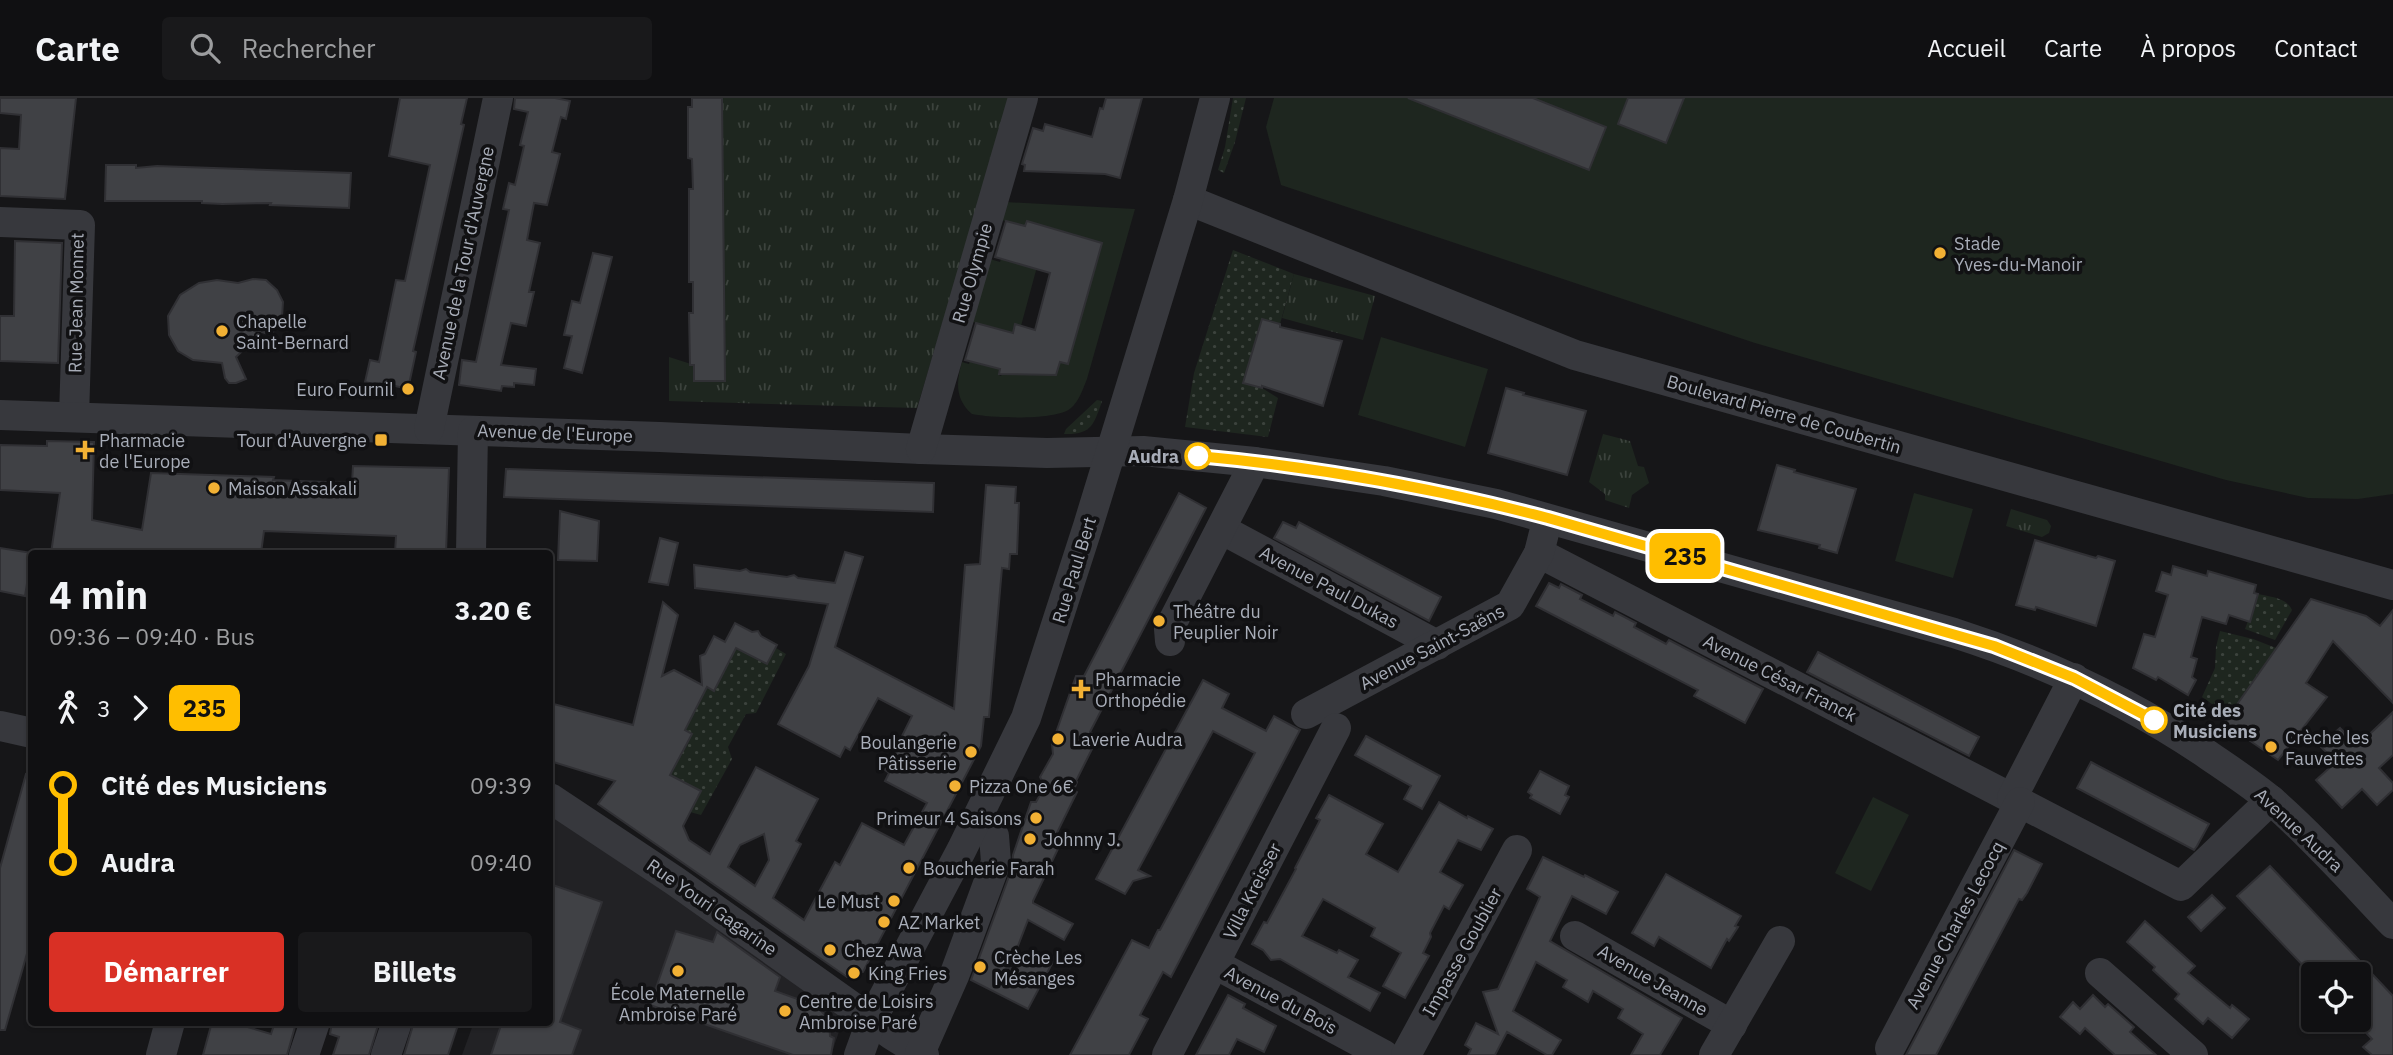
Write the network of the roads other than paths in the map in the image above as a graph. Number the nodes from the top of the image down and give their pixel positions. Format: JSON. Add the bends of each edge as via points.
{"nodes":[{"id":1,"x":498,"y":98,"type":"edge"},
{"id":2,"x":1023,"y":98,"type":"edge"},
{"id":3,"x":1215,"y":98,"type":"edge"},
{"id":4,"x":1188,"y":200,"type":"junction"},
{"id":5,"x":0,"y":222,"type":"edge"},
{"id":6,"x":0,"y":415,"type":"edge"},
{"id":7,"x":74,"y":417,"type":"junction"},
{"id":8,"x":429,"y":429,"type":"junction"},
{"id":9,"x":473,"y":431,"type":"junction"},
{"id":10,"x":921,"y":449,"type":"junction"},
{"id":11,"x":1111,"y":452,"type":"junction"},
{"id":12,"x":1255,"y":462,"type":"junction"},
{"id":13,"x":1548,"y":518,"type":"junction"},
{"id":14,"x":1221,"y":529,"type":"junction"},
{"id":15,"x":471,"y":550,"type":"edge"},
{"id":16,"x":1539,"y":553,"type":"junction"},
{"id":17,"x":2393,"y":585,"type":"edge"},
{"id":18,"x":1170,"y":641,"type":"dead end"},
{"id":19,"x":1437,"y":645,"type":"junction"},
{"id":20,"x":2074,"y":678,"type":"junction"},
{"id":21,"x":1306,"y":714,"type":"dead end"},
{"id":22,"x":0,"y":726,"type":"edge"},
{"id":23,"x":1336,"y":728,"type":"dead end"},
{"id":24,"x":28,"y":732,"type":"edge"},
{"id":25,"x":553,"y":800,"type":"edge"},
{"id":26,"x":2016,"y":800,"type":"junction"},
{"id":27,"x":2271,"y":800,"type":"junction"},
{"id":28,"x":976,"y":820,"type":"junction"},
{"id":29,"x":1517,"y":849,"type":"dead end"},
{"id":30,"x":2393,"y":925,"type":"edge"},
{"id":31,"x":1575,"y":936,"type":"dead end"},
{"id":32,"x":1780,"y":941,"type":"dead end"},
{"id":33,"x":1215,"y":964,"type":"junction"},
{"id":34,"x":2100,"y":973,"type":"dead end"},
{"id":35,"x":872,"y":1019,"type":"junction"},
{"id":36,"x":1732,"y":1025,"type":"junction"},
{"id":37,"x":169,"y":1026,"type":"edge"},
{"id":38,"x":314,"y":1026,"type":"edge"},
{"id":39,"x":396,"y":1026,"type":"edge"},
{"id":40,"x":1890,"y":1048,"type":"dead end"},
{"id":41,"x":922,"y":1054,"type":"edge"},
{"id":42,"x":161,"y":1055,"type":"edge"},
{"id":43,"x":304,"y":1055,"type":"edge"},
{"id":44,"x":386,"y":1055,"type":"edge"},
{"id":45,"x":859,"y":1055,"type":"edge"},
{"id":46,"x":1167,"y":1055,"type":"edge"},
{"id":47,"x":1384,"y":1055,"type":"edge"},
{"id":48,"x":1406,"y":1055,"type":"edge"},
{"id":49,"x":1714,"y":1055,"type":"edge"},
{"id":50,"x":2193,"y":1055,"type":"edge"}],
"edges":[{"from":1,"to":8,"type":"street","name":"Avenue de la Tour d'Auvergne"},
{"from":2,"to":10,"type":"street","name":"Rue Olympie"},
{"from":3,"to":4,"type":"street","name":"Rue Paul Bert"},
{"from":4,"to":11,"type":"street","name":"Rue Paul Bert"},
{"from":4,"to":17,"type":"street","name":"Boulevard Pierre de Coubertin","via":[[1575,355]]},
{"from":5,"to":7,"type":"street","name":"Rue Jean Monnet","via":[[80,225]]},
{"from":6,"to":7,"type":"street","name":"Avenue de l'Europe"},
{"from":7,"to":8,"type":"street","name":"Avenue de l'Europe"},
{"from":8,"to":9,"type":"street","name":"Avenue de l'Europe"},
{"from":9,"to":10,"type":"street","name":"Avenue de l'Europe"},
{"from":9,"to":15,"type":"street"},
{"from":10,"to":11,"type":"street","name":"Avenue de l'Europe"},
{"from":11,"to":12,"type":"street","name":"Avenue Audra"},
{"from":11,"to":28,"type":"street","name":"Rue Paul Bert","via":[[1026,718]]},
{"from":12,"to":13,"type":"street","name":"Avenue Audra","via":[[1384,481]]},
{"from":12,"to":14,"type":"street"},
{"from":13,"to":16,"type":"street","name":"Avenue Saint-Saëns"},
{"from":13,"to":20,"type":"street","name":"Avenue Audra","via":[[1954,634]]},
{"from":14,"to":18,"type":"street","via":[[1169,629]]},
{"from":14,"to":19,"type":"street","name":"Avenue Paul Dukas"},
{"from":16,"to":19,"type":"street","name":"Avenue Saint-Saëns","via":[[1510,605]]},
{"from":16,"to":26,"type":"street","name":"Avenue César Franck"},
{"from":19,"to":21,"type":"street","name":"Avenue Saint-Saëns"},
{"from":20,"to":26,"type":"street","name":"Avenue Charles Lecocq"},
{"from":20,"to":27,"type":"street","name":"Avenue Audra","via":[[2165,727]]},
{"from":22,"to":24,"type":"street"},
{"from":23,"to":33,"type":"street","name":"Villa Kreisser"},
{"from":25,"to":35,"type":"street","name":"Rue Youri Gagarine"},
{"from":26,"to":27,"type":"street","name":"Avenue César Franck","via":[[2181,886]]},
{"from":26,"to":40,"type":"street","name":"Avenue Charles Lecocq"},
{"from":27,"to":30,"type":"street","name":"Avenue Audra"},
{"from":28,"to":35,"type":"street","name":"Rue Paul Bert"},
{"from":28,"to":41,"type":"street","via":[[994,836],[996,862]]},
{"from":29,"to":48,"type":"street","name":"Impasse Goublier"},
{"from":31,"to":36,"type":"street","name":"Avenue Jeanne"},
{"from":32,"to":36,"type":"street"},
{"from":33,"to":46,"type":"street","name":"Villa Kreisser"},
{"from":33,"to":47,"type":"street","name":"Avenue du Bois"},
{"from":34,"to":50,"type":"street"},
{"from":35,"to":41,"type":"street","name":"Rue Youri Gagarine"},
{"from":35,"to":45,"type":"street","name":"Rue Paul Bert"},
{"from":36,"to":49,"type":"street"},
{"from":37,"to":42,"type":"street"},
{"from":38,"to":43,"type":"street"},
{"from":39,"to":44,"type":"street"}]}
